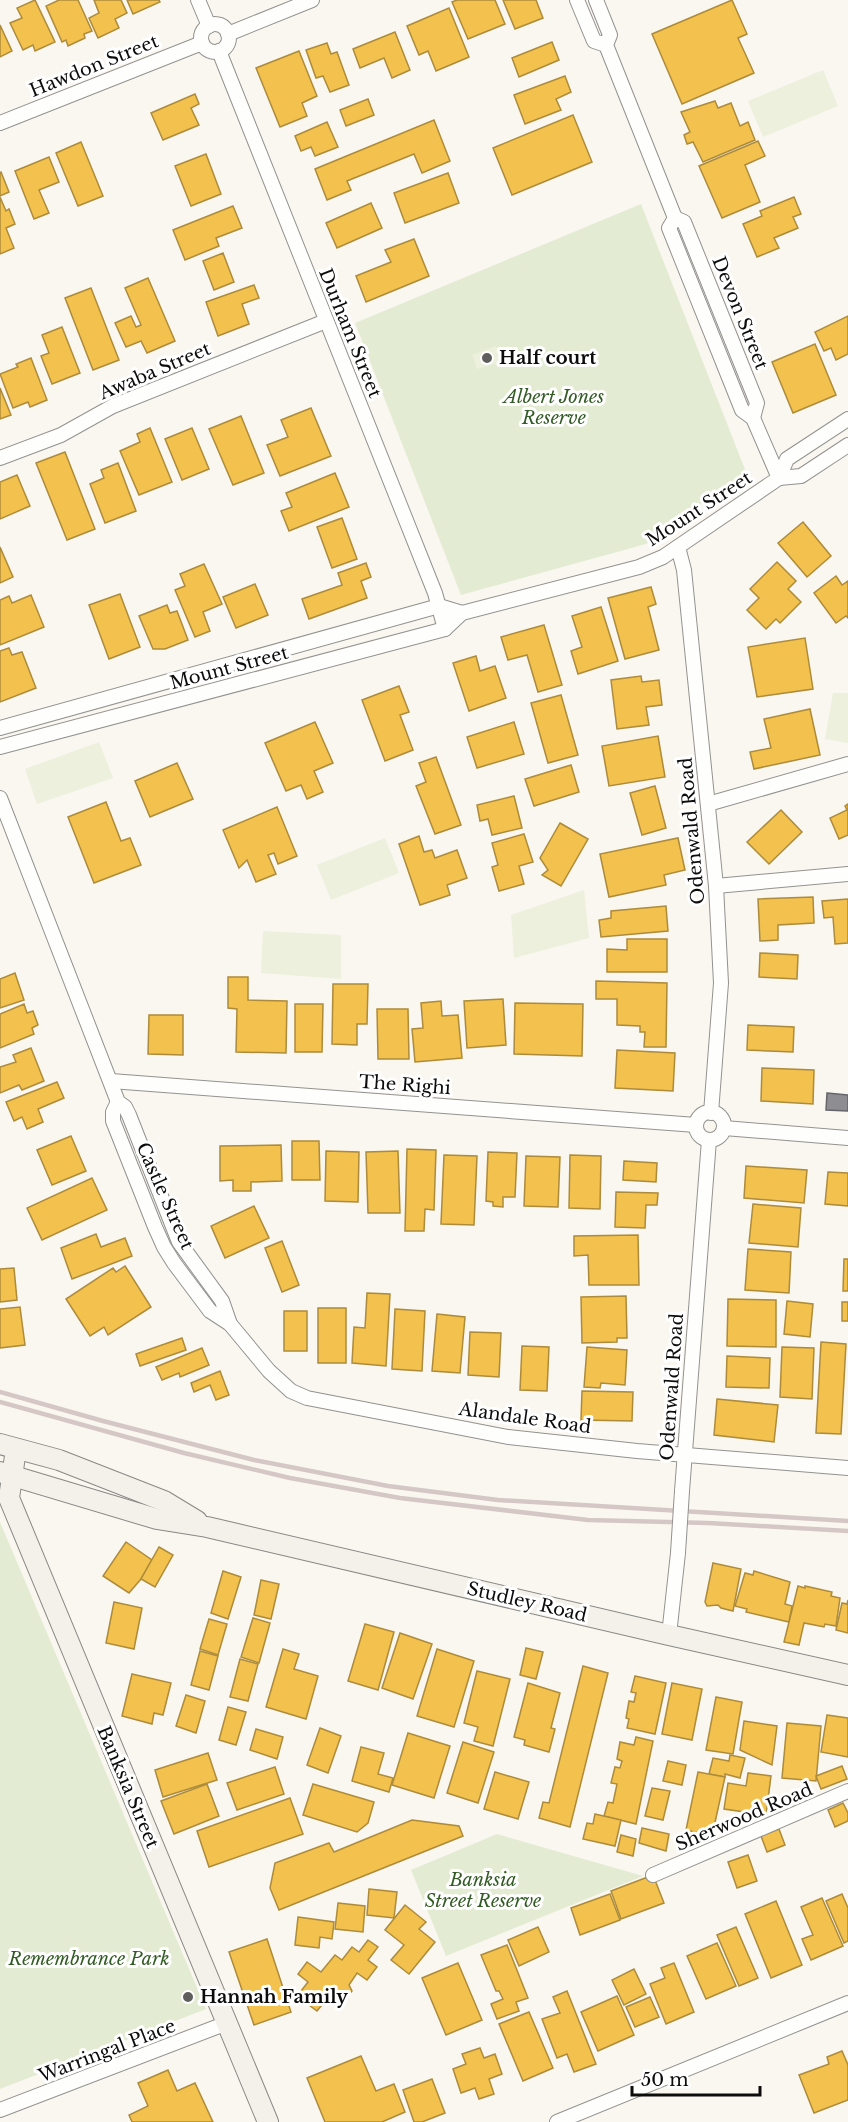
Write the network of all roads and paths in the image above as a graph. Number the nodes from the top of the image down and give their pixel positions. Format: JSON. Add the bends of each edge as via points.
{"nodes":[{"id":1,"x":198,"y":0,"type":"edge"},
{"id":2,"x":312,"y":0,"type":"edge"},
{"id":3,"x":577,"y":0,"type":"edge"},
{"id":4,"x":596,"y":0,"type":"edge"},
{"id":5,"x":209,"y":26,"type":"junction"},
{"id":6,"x":228,"y":34,"type":"junction"},
{"id":7,"x":202,"y":43,"type":"junction"},
{"id":8,"x":606,"y":45,"type":"junction"},
{"id":9,"x":219,"y":51,"type":"junction"},
{"id":10,"x":0,"y":123,"type":"edge"},
{"id":11,"x":326,"y":321,"type":"junction"},
{"id":12,"x":848,"y":419,"type":"edge"},
{"id":13,"x":848,"y":445,"type":"edge"},
{"id":14,"x":0,"y":458,"type":"edge"},
{"id":15,"x":779,"y":478,"type":"junction"},
{"id":16,"x":678,"y":547,"type":"junction"},
{"id":17,"x":439,"y":606,"type":"junction"},
{"id":18,"x":462,"y":613,"type":"junction"},
{"id":19,"x":445,"y":629,"type":"junction"},
{"id":20,"x":0,"y":728,"type":"edge"},
{"id":21,"x":0,"y":747,"type":"edge"},
{"id":22,"x":848,"y":764,"type":"edge"},
{"id":23,"x":0,"y":798,"type":"edge"},
{"id":24,"x":708,"y":804,"type":"junction"},
{"id":25,"x":848,"y":874,"type":"edge"},
{"id":26,"x":716,"y":886,"type":"junction"},
{"id":27,"x":111,"y":1080,"type":"junction"},
{"id":28,"x":711,"y":1113,"type":"junction"},
{"id":29,"x":696,"y":1125,"type":"junction"},
{"id":30,"x":724,"y":1128,"type":"junction"},
{"id":31,"x":848,"y":1138,"type":"edge"},
{"id":32,"x":709,"y":1140,"type":"junction"},
{"id":33,"x":230,"y":1324,"type":"joint"},
{"id":34,"x":8,"y":1446,"type":"edge"},
{"id":35,"x":685,"y":1455,"type":"junction"},
{"id":36,"x":848,"y":1468,"type":"edge"},
{"id":37,"x":7,"y":1474,"type":"edge"},
{"id":38,"x":207,"y":1527,"type":"junction"},
{"id":39,"x":669,"y":1635,"type":"junction"},
{"id":40,"x":848,"y":1675,"type":"edge"},
{"id":41,"x":848,"y":1791,"type":"edge"},
{"id":42,"x":653,"y":1875,"type":"dead end"},
{"id":43,"x":848,"y":2002,"type":"edge"},
{"id":44,"x":226,"y":2023,"type":"junction"},
{"id":45,"x":0,"y":2110,"type":"edge"},
{"id":46,"x":268,"y":2122,"type":"edge"},
{"id":47,"x":557,"y":2122,"type":"edge"}],
"edges":[{"from":1,"to":5,"type":"street"},
{"from":2,"to":6,"type":"street"},
{"from":3,"to":8,"type":"street","name":"Devon Street","via":[[594,41]]},
{"from":4,"to":8,"type":"street","name":"Devon Street","via":[[610,35]]},
{"from":5,"to":6,"type":"street","via":[[220,25]]},
{"from":5,"to":7,"type":"street","via":[[201,34]]},
{"from":6,"to":9,"type":"street","via":[[228,42]]},
{"from":7,"to":9,"type":"street","via":[[207,50]]},
{"from":7,"to":10,"type":"street","name":"Hawdon Street"},
{"from":8,"to":15,"type":"street","name":"Devon Street","via":[[676,223],[757,403],[753,418]]},
{"from":9,"to":11,"type":"street","name":"Durham Street"},
{"from":11,"to":14,"type":"street","name":"Awaba Street","via":[[113,406],[61,435]]},
{"from":11,"to":17,"type":"street","name":"Durham Street"},
{"from":12,"to":15,"type":"street","name":"Mount Street","via":[[787,459]]},
{"from":13,"to":15,"type":"street","name":"Mount Street","via":[[801,476]]},
{"from":15,"to":16,"type":"street","name":"Mount Street"},
{"from":16,"to":18,"type":"street","name":"Mount Street","via":[[639,567]]},
{"from":16,"to":24,"type":"street","name":"Odenwald Road","via":[[684,570]]},
{"from":17,"to":18,"type":"street"},
{"from":17,"to":19,"type":"street","name":"Durham Street"},
{"from":17,"to":20,"type":"street","name":"Mount Street"},
{"from":18,"to":19,"type":"street","name":"Mount Street"},
{"from":19,"to":21,"type":"street","name":"Mount Street"},
{"from":22,"to":24,"type":"street"},
{"from":23,"to":27,"type":"street","name":"Castle Street"},
{"from":24,"to":26,"type":"street","name":"Odenwald Road"},
{"from":25,"to":26,"type":"street"},
{"from":26,"to":28,"type":"street","name":"Odenwald Road","via":[[721,983]]},
{"from":27,"to":29,"type":"street","name":"The Righi"},
{"from":27,"to":33,"type":"street","name":"Castle Street","via":[[118,1102],[113,1121],[164,1247],[210,1311]]},
{"from":28,"to":29,"type":"street","via":[[701,1116]]},
{"from":28,"to":30,"type":"street","via":[[721,1118]]},
{"from":29,"to":32,"type":"street","via":[[700,1135]]},
{"from":30,"to":31,"type":"street"},
{"from":30,"to":32,"type":"street","via":[[719,1137]]},
{"from":32,"to":35,"type":"street","name":"Odenwald Road"},
{"from":33,"to":35,"type":"street","name":"Alandale Road","via":[[269,1371],[291,1391],[307,1398],[508,1437]]},
{"from":34,"to":37,"type":"street","name":"Banksia Street"},
{"from":34,"to":38,"type":"street","name":"Studley Road","via":[[59,1460],[164,1501]]},
{"from":35,"to":36,"type":"street","name":"Alandale Road"},
{"from":35,"to":39,"type":"street","name":"Odenwald Road","bridge":true},
{"from":37,"to":38,"type":"street","name":"Studley Road","via":[[156,1519]]},
{"from":37,"to":44,"type":"street","name":"Banksia Street","via":[[9,1498]]},
{"from":38,"to":39,"type":"street","name":"Studley Road"},
{"from":39,"to":40,"type":"street","name":"Studley Road"},
{"from":41,"to":42,"type":"street","name":"Sherwood Road"},
{"from":43,"to":47,"type":"street"},
{"from":44,"to":45,"type":"street","name":"Warringal Place"},
{"from":44,"to":46,"type":"street","name":"Banksia Street"}]}
